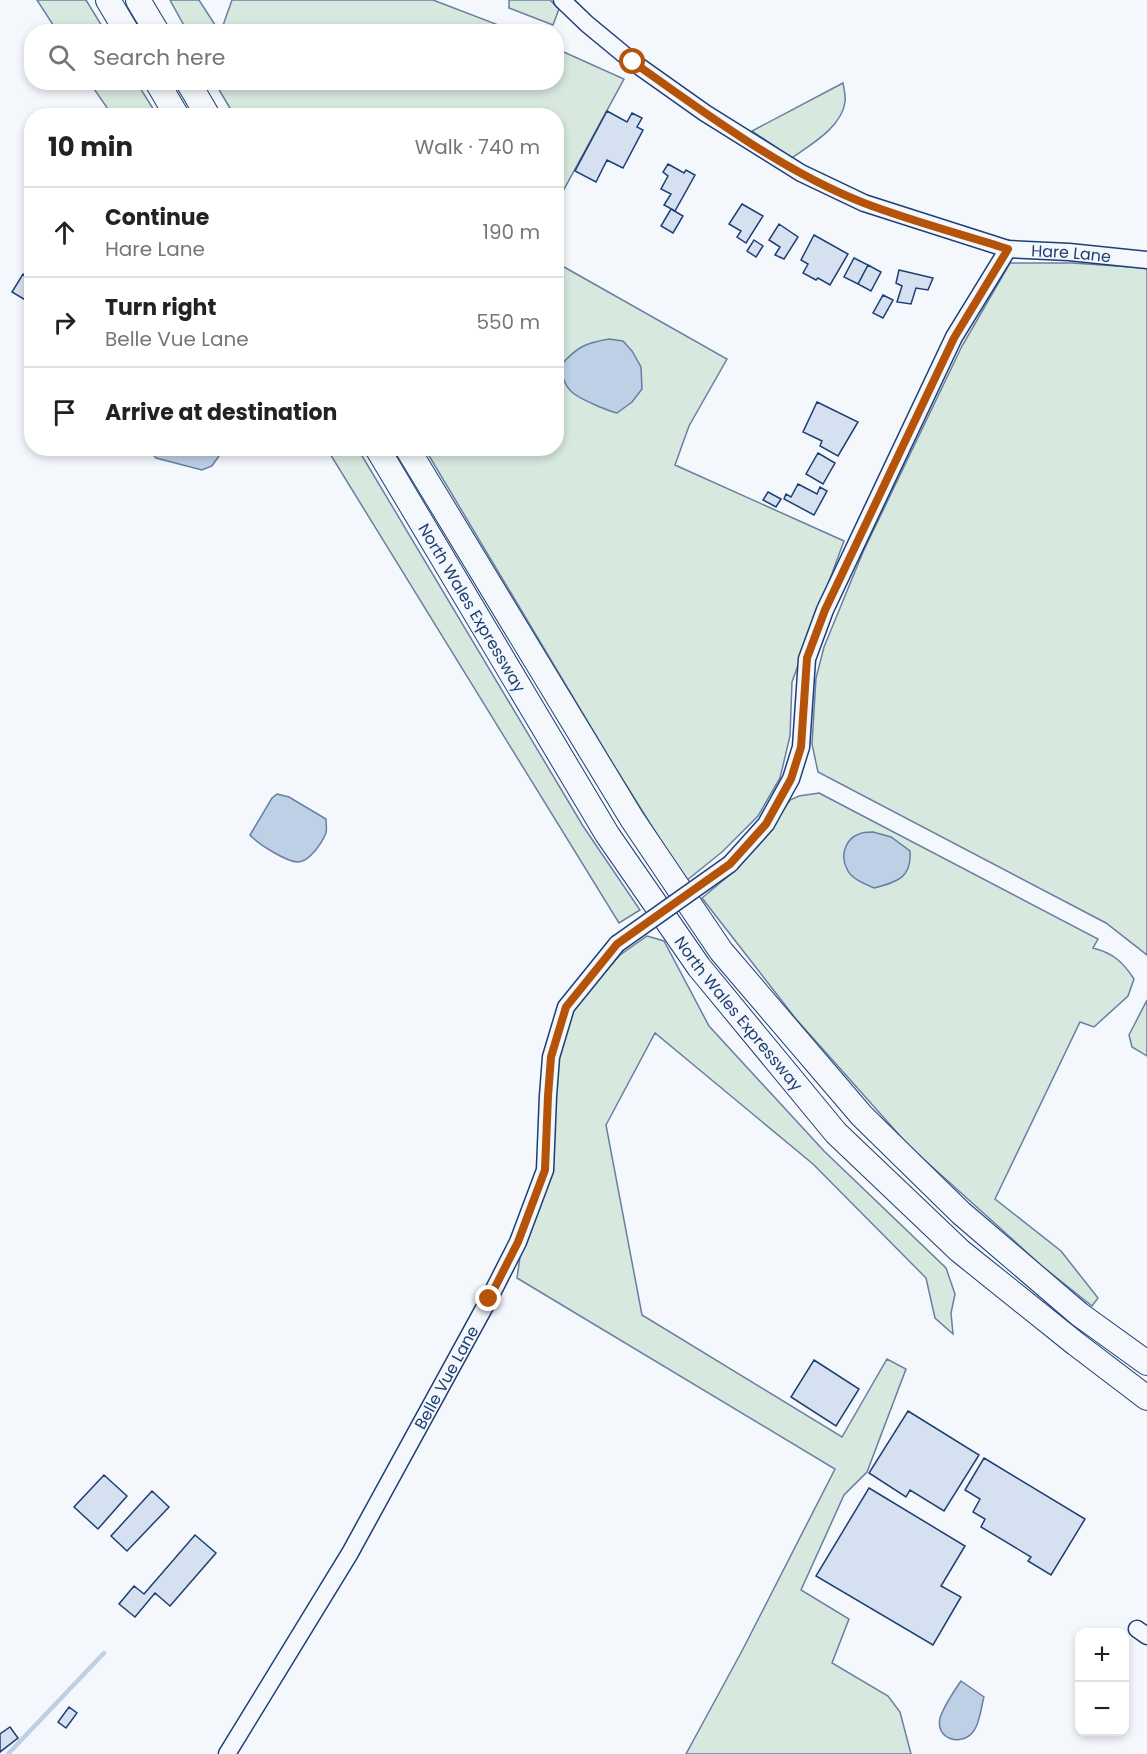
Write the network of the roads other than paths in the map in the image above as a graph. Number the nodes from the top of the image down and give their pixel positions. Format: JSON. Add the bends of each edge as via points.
{"nodes":[{"id":1,"x":108,"y":0,"type":"edge"},
{"id":2,"x":138,"y":0,"type":"edge"},
{"id":3,"x":144,"y":0,"type":"edge"},
{"id":4,"x":562,"y":0,"type":"edge"},
{"id":5,"x":122,"y":24,"type":"edge"},
{"id":6,"x":153,"y":24,"type":"edge"},
{"id":7,"x":154,"y":24,"type":"edge"},
{"id":8,"x":162,"y":90,"type":"edge"},
{"id":9,"x":193,"y":90,"type":"edge"},
{"id":10,"x":172,"y":108,"type":"edge"},
{"id":11,"x":203,"y":108,"type":"edge"},
{"id":12,"x":1008,"y":249,"type":"junction"},
{"id":13,"x":1147,"y":260,"type":"edge"},
{"id":14,"x":382,"y":456,"type":"edge"},
{"id":15,"x":412,"y":456,"type":"edge"},
{"id":16,"x":1147,"y":1363,"type":"edge"},
{"id":17,"x":1147,"y":1398,"type":"edge"},
{"id":18,"x":227,"y":1754,"type":"edge"}],
"edges":[{"from":1,"to":5,"type":"highway"},
{"from":2,"to":6,"type":"highway"},
{"from":3,"to":7,"type":"highway"},
{"from":4,"to":12,"type":"street","name":"Hare Lane","via":[[633,62],[705,113],[801,172],[864,203]]},
{"from":8,"to":10,"type":"highway"},
{"from":9,"to":11,"type":"highway"},
{"from":12,"to":13,"type":"street","name":"Hare Lane"},
{"from":12,"to":18,"type":"street","name":"Belle Vue Lane","bridge":true,"via":[[954,338],[825,610],[807,658],[801,747],[791,779],[766,824],[730,864],[617,944],[566,1007],[551,1057],[545,1170],[518,1242],[350,1553]]},
{"from":14,"to":17,"type":"highway","name":"North Wales Expressway","via":[[607,834],[699,967],[836,1133],[960,1251]]},
{"from":15,"to":16,"type":"highway","name":"North Wales Expressway","via":[[632,819],[721,951],[862,1116],[961,1213],[1079,1314]]}]}
